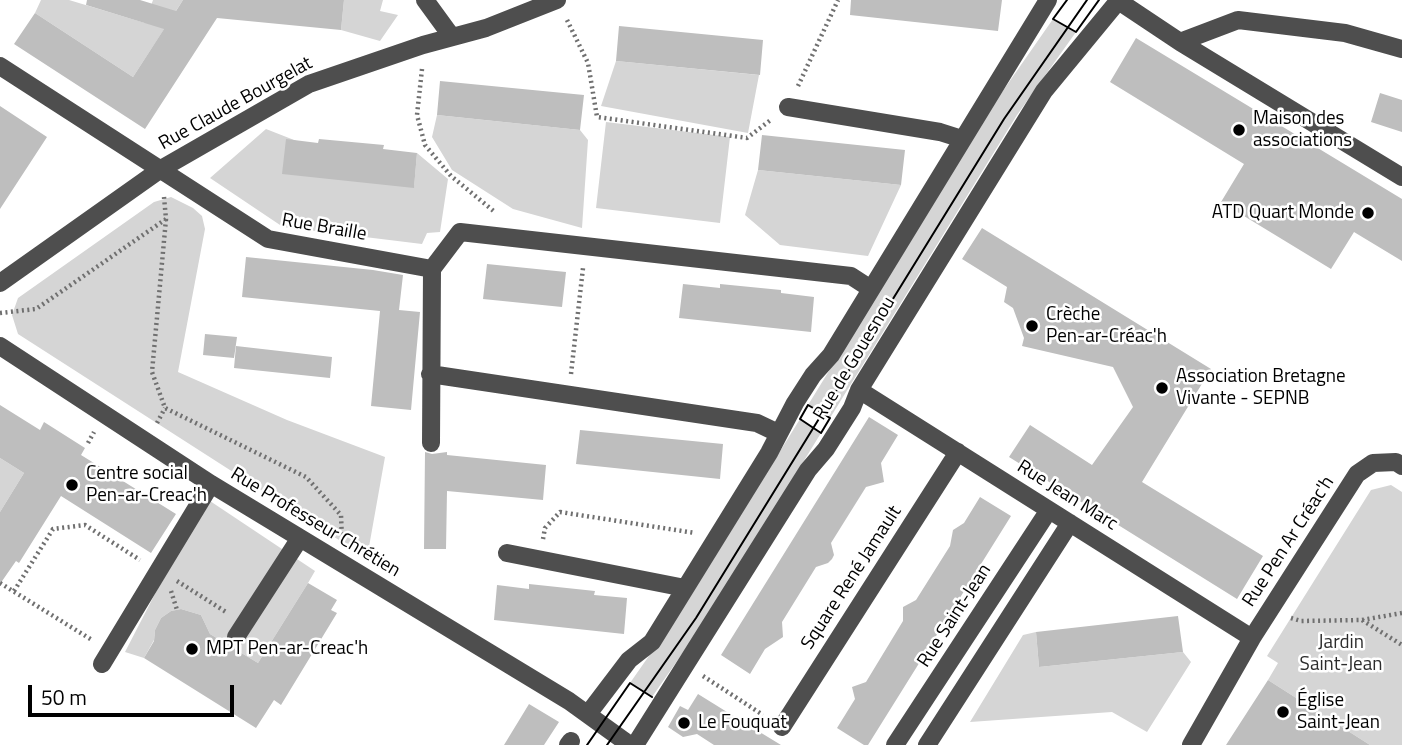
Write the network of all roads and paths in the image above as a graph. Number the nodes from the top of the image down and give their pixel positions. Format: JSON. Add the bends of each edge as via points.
{"nodes":[{"id":1,"x":425,"y":0,"type":"edge"},
{"id":2,"x":557,"y":0,"type":"edge"},
{"id":3,"x":838,"y":0,"type":"edge"},
{"id":4,"x":1048,"y":0,"type":"edge"},
{"id":5,"x":1118,"y":0,"type":"edge"},
{"id":6,"x":452,"y":37,"type":"junction"},
{"id":7,"x":1180,"y":42,"type":"junction"},
{"id":8,"x":423,"y":45,"type":"junction"},
{"id":9,"x":1402,"y":49,"type":"edge"},
{"id":10,"x":0,"y":66,"type":"edge"},
{"id":11,"x":788,"y":107,"type":"junction"},
{"id":12,"x":962,"y":139,"type":"junction"},
{"id":13,"x":161,"y":169,"type":"junction"},
{"id":14,"x":1402,"y":177,"type":"edge"},
{"id":15,"x":166,"y":219,"type":"junction"},
{"id":16,"x":521,"y":239,"type":"junction"},
{"id":17,"x":586,"y":246,"type":"junction"},
{"id":18,"x":432,"y":269,"type":"junction"},
{"id":19,"x":0,"y":284,"type":"edge"},
{"id":20,"x":871,"y":289,"type":"junction"},
{"id":21,"x":0,"y":313,"type":"edge"},
{"id":22,"x":0,"y":346,"type":"edge"},
{"id":23,"x":430,"y":374,"type":"junction"},
{"id":24,"x":859,"y":390,"type":"junction"},
{"id":25,"x":569,"y":396,"type":"junction"},
{"id":26,"x":778,"y":433,"type":"junction"},
{"id":27,"x":431,"y":443,"type":"dead end"},
{"id":28,"x":958,"y":452,"type":"junction"},
{"id":29,"x":1402,"y":466,"type":"edge"},
{"id":30,"x":211,"y":484,"type":"junction"},
{"id":31,"x":1049,"y":510,"type":"junction"},
{"id":32,"x":1070,"y":523,"type":"junction"},
{"id":33,"x":716,"y":537,"type":"junction"},
{"id":34,"x":300,"y":538,"type":"junction"},
{"id":35,"x":507,"y":553,"type":"dead end"},
{"id":36,"x":539,"y":560,"type":"junction"},
{"id":37,"x":337,"y":561,"type":"junction"},
{"id":38,"x":163,"y":573,"type":"junction"},
{"id":39,"x":0,"y":583,"type":"edge"},
{"id":40,"x":685,"y":588,"type":"junction"},
{"id":41,"x":14,"y":591,"type":"junction"},
{"id":42,"x":174,"y":600,"type":"dead end"},
{"id":43,"x":177,"y":610,"type":"dead end"},
{"id":44,"x":1270,"y":610,"type":"junction"},
{"id":45,"x":1402,"y":613,"type":"edge"},
{"id":46,"x":1362,"y":620,"type":"junction"},
{"id":47,"x":240,"y":630,"type":"joint"},
{"id":48,"x":1252,"y":638,"type":"junction"},
{"id":49,"x":1402,"y":645,"type":"edge"},
{"id":50,"x":106,"y":658,"type":"joint"},
{"id":51,"x":686,"y":666,"type":"junction"},
{"id":52,"x":588,"y":714,"type":"junction"},
{"id":53,"x":782,"y":727,"type":"joint"},
{"id":54,"x":633,"y":745,"type":"edge"},
{"id":55,"x":895,"y":745,"type":"edge"},
{"id":56,"x":927,"y":745,"type":"edge"},
{"id":57,"x":1191,"y":745,"type":"edge"}],
"edges":[{"from":1,"to":6,"type":"street"},
{"from":2,"to":6,"type":"street","name":"Rue Claude Bourgelat"},
{"from":2,"to":11,"type":"path","via":[[588,63],[597,117],[747,138]]},
{"from":3,"to":11,"type":"path"},
{"from":4,"to":12,"type":"street","name":"Rue de Gouesnou"},
{"from":5,"to":7,"type":"street"},
{"from":5,"to":24,"type":"street","name":"Rue de Gouesnou","via":[[1044,91]]},
{"from":6,"to":8,"type":"street","name":"Rue Claude Bourgelat"},
{"from":7,"to":9,"type":"street","via":[[1238,20],[1345,33]]},
{"from":7,"to":14,"type":"street"},
{"from":8,"to":13,"type":"street","name":"Rue Claude Bourgelat","via":[[309,84]]},
{"from":8,"to":16,"type":"path","via":[[417,115],[425,145]]},
{"from":10,"to":13,"type":"street","name":"Rue Braille"},
{"from":11,"to":12,"type":"street"},
{"from":12,"to":20,"type":"street","name":"Rue de Gouesnou"},
{"from":13,"to":15,"type":"path"},
{"from":13,"to":18,"type":"street","name":"Rue Braille","via":[[268,239]]},
{"from":13,"to":19,"type":"street","name":"Rue Claude Bourgelat"},
{"from":15,"to":21,"type":"path","via":[[36,309]]},
{"from":15,"to":37,"type":"path","via":[[152,372],[165,408],[306,477],[341,515],[343,535]]},
{"from":16,"to":17,"type":"street","name":"Rue de Gouesnou"},
{"from":16,"to":18,"type":"street","name":"Rue de Gouesnou","via":[[460,232]]},
{"from":17,"to":20,"type":"street","name":"Rue de Gouesnou","via":[[852,276]]},
{"from":17,"to":25,"type":"path"},
{"from":18,"to":23,"type":"street"},
{"from":20,"to":26,"type":"street","name":"Rue de Gouesnou"},
{"from":22,"to":30,"type":"street","name":"Rue Professeur Chrétien"},
{"from":23,"to":25,"type":"street"},
{"from":23,"to":27,"type":"street"},
{"from":24,"to":28,"type":"street","name":"Rue Jean Marc"},
{"from":24,"to":51,"type":"street","name":"Rue de Gouesnou","via":[[852,408]]},
{"from":25,"to":26,"type":"street","via":[[757,423]]},
{"from":26,"to":33,"type":"street","name":"Rue de Gouesnou"},
{"from":28,"to":31,"type":"street","name":"Rue Jean Marc"},
{"from":28,"to":53,"type":"street","name":"Square René Jamault"},
{"from":29,"to":44,"type":"street","name":"Rue Pen Ar Créac'h","via":[[1373,463],[1357,474]]},
{"from":30,"to":34,"type":"street","name":"Rue Professeur Chrétien"},
{"from":30,"to":38,"type":"street"},
{"from":31,"to":32,"type":"street","name":"Rue Jean Marc"},
{"from":31,"to":55,"type":"street","name":"Rue Saint-Jean"},
{"from":32,"to":48,"type":"street","name":"Rue Jean Marc"},
{"from":32,"to":56,"type":"street"},
{"from":33,"to":36,"type":"path","via":[[560,512],[545,528]]},
{"from":33,"to":40,"type":"street","name":"Rue de Gouesnou"},
{"from":34,"to":37,"type":"street","name":"Rue Professeur Chrétien"},
{"from":34,"to":47,"type":"street"},
{"from":35,"to":36,"type":"street"},
{"from":36,"to":40,"type":"street"},
{"from":37,"to":52,"type":"street","name":"Rue Professeur Chrétien"},
{"from":38,"to":41,"type":"path","via":[[85,525],[53,529]]},
{"from":38,"to":47,"type":"path"},
{"from":38,"to":50,"type":"street"},
{"from":39,"to":41,"type":"path"},
{"from":40,"to":52,"type":"street","name":"Rue de Gouesnou","via":[[652,642],[629,660]]},
{"from":41,"to":50,"type":"path"},
{"from":42,"to":43,"type":"path"},
{"from":44,"to":46,"type":"path","via":[[1301,621]]},
{"from":44,"to":48,"type":"street","name":"Rue Pen Ar Créac'h"},
{"from":45,"to":46,"type":"path"},
{"from":46,"to":49,"type":"path"},
{"from":48,"to":57,"type":"street","name":"Rue Pen Ar Créac'h"},
{"from":51,"to":53,"type":"path"},
{"from":51,"to":54,"type":"street","name":"Rue de Gouesnou"},
{"from":52,"to":54,"type":"street","name":"Rue Professeur Chrétien"}]}
